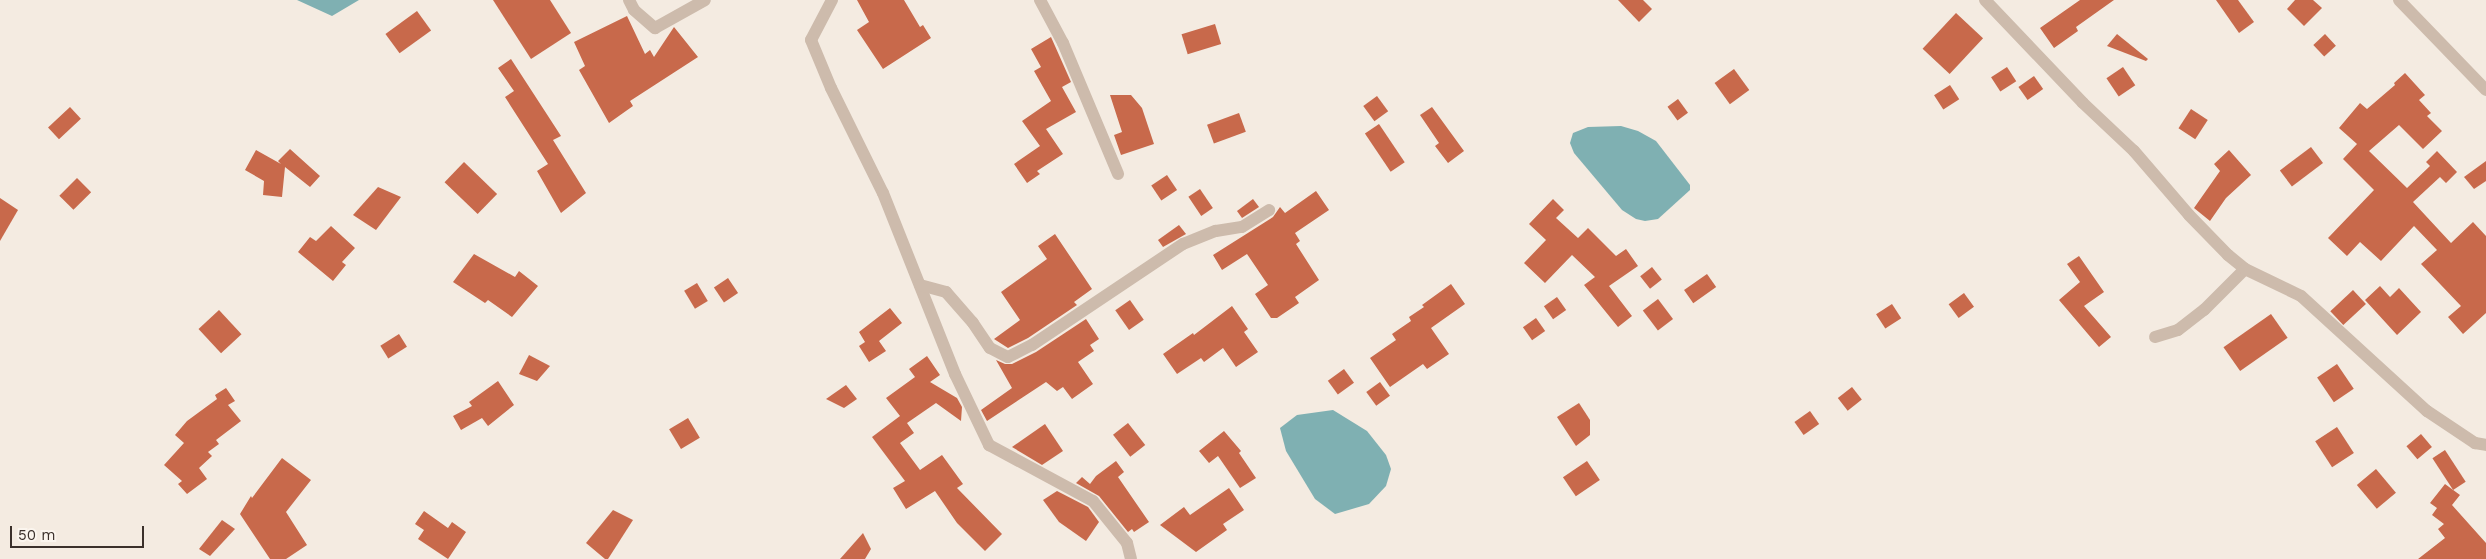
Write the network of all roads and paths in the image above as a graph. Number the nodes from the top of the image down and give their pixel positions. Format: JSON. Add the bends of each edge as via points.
{"nodes":[{"id":1,"x":629,"y":0,"type":"edge"},
{"id":2,"x":705,"y":0,"type":"edge"},
{"id":3,"x":832,"y":0,"type":"edge"},
{"id":4,"x":1040,"y":0,"type":"edge"},
{"id":5,"x":1985,"y":0,"type":"edge"},
{"id":6,"x":2400,"y":0,"type":"edge"},
{"id":7,"x":2486,"y":90,"type":"edge"},
{"id":8,"x":1118,"y":174,"type":"dead end"},
{"id":9,"x":1269,"y":210,"type":"dead end"},
{"id":10,"x":2245,"y":269,"type":"junction"},
{"id":11,"x":920,"y":285,"type":"junction"},
{"id":12,"x":2155,"y":337,"type":"dead end"},
{"id":13,"x":2486,"y":445,"type":"edge"},
{"id":14,"x":1131,"y":559,"type":"edge"}],
"edges":[{"from":1,"to":2,"type":"street","via":[[634,10],[655,28]]},
{"from":3,"to":11,"type":"street","via":[[811,40],[883,193]]},
{"from":4,"to":8,"type":"street","via":[[1063,43]]},
{"from":5,"to":10,"type":"street","via":[[2083,103],[2134,151],[2215,242]]},
{"from":6,"to":7,"type":"street"},
{"from":9,"to":11,"type":"street","via":[[1242,227],[1216,231],[1183,244],[1032,345],[1008,357],[990,348],[946,292]]},
{"from":10,"to":12,"type":"street","via":[[2204,310],[2178,330]]},
{"from":10,"to":13,"type":"street","via":[[2301,296],[2427,411],[2475,443]]},
{"from":11,"to":14,"type":"street","via":[[989,445],[1093,501],[1127,543]]}]}
